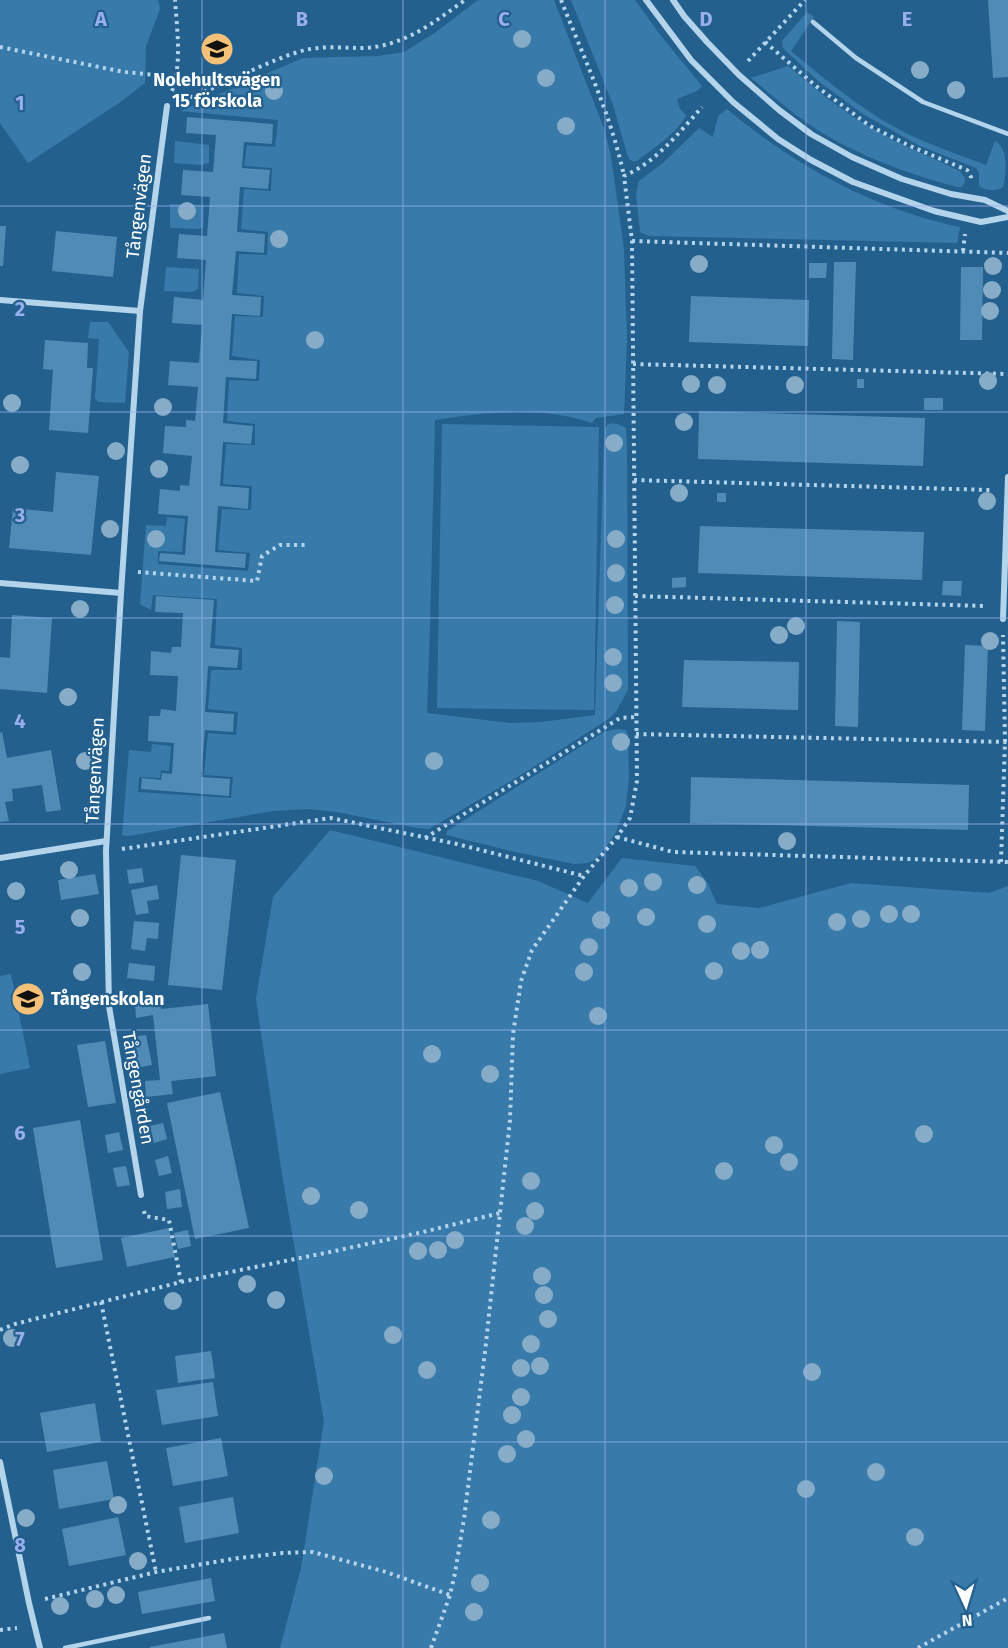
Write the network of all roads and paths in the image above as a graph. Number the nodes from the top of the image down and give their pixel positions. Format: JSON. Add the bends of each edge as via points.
{"nodes":[{"id":1,"x":175,"y":0,"type":"edge"},
{"id":2,"x":465,"y":0,"type":"edge"},
{"id":3,"x":561,"y":0,"type":"edge"},
{"id":4,"x":646,"y":0,"type":"edge"},
{"id":5,"x":673,"y":0,"type":"edge"},
{"id":6,"x":805,"y":0,"type":"edge"},
{"id":7,"x":813,"y":22,"type":"dead end"},
{"id":8,"x":765,"y":42,"type":"junction"},
{"id":9,"x":0,"y":47,"type":"edge"},
{"id":10,"x":746,"y":63,"type":"dead end"},
{"id":11,"x":177,"y":77,"type":"junction"},
{"id":12,"x":167,"y":106,"type":"junction"},
{"id":13,"x":702,"y":107,"type":"dead end"},
{"id":14,"x":1008,"y":134,"type":"edge"},
{"id":15,"x":624,"y":176,"type":"junction"},
{"id":16,"x":971,"y":198,"type":"junction"},
{"id":17,"x":1008,"y":211,"type":"edge"},
{"id":18,"x":1008,"y":217,"type":"edge"},
{"id":19,"x":967,"y":219,"type":"junction"},
{"id":20,"x":632,"y":241,"type":"junction"},
{"id":21,"x":963,"y":251,"type":"junction"},
{"id":22,"x":1008,"y":253,"type":"edge"},
{"id":23,"x":0,"y":300,"type":"edge"},
{"id":24,"x":140,"y":311,"type":"junction"},
{"id":25,"x":633,"y":364,"type":"junction"},
{"id":26,"x":1008,"y":374,"type":"edge"},
{"id":27,"x":1008,"y":477,"type":"edge"},
{"id":28,"x":634,"y":480,"type":"junction"},
{"id":29,"x":1008,"y":490,"type":"edge"},
{"id":30,"x":309,"y":545,"type":"dead end"},
{"id":31,"x":122,"y":571,"type":"junction"},
{"id":32,"x":0,"y":583,"type":"edge"},
{"id":33,"x":121,"y":593,"type":"junction"},
{"id":34,"x":635,"y":596,"type":"junction"},
{"id":35,"x":1003,"y":607,"type":"junction"},
{"id":36,"x":1003,"y":619,"type":"joint"},
{"id":37,"x":636,"y":717,"type":"junction"},
{"id":38,"x":636,"y":734,"type":"junction"},
{"id":39,"x":1006,"y":742,"type":"edge"},
{"id":40,"x":617,"y":837,"type":"junction"},
{"id":41,"x":425,"y":838,"type":"junction"},
{"id":42,"x":106,"y":841,"type":"junction"},
{"id":43,"x":106,"y":851,"type":"junction"},
{"id":44,"x":0,"y":858,"type":"edge"},
{"id":45,"x":1001,"y":862,"type":"junction"},
{"id":46,"x":1008,"y":862,"type":"edge"},
{"id":47,"x":584,"y":876,"type":"junction"},
{"id":48,"x":141,"y":1195,"type":"joint"},
{"id":49,"x":500,"y":1213,"type":"junction"},
{"id":50,"x":181,"y":1282,"type":"junction"},
{"id":51,"x":101,"y":1302,"type":"junction"},
{"id":52,"x":0,"y":1330,"type":"edge"},
{"id":53,"x":0,"y":1462,"type":"edge"},
{"id":54,"x":156,"y":1572,"type":"junction"},
{"id":55,"x":450,"y":1595,"type":"junction"},
{"id":56,"x":1008,"y":1598,"type":"edge"},
{"id":57,"x":29,"y":1603,"type":"junction"},
{"id":58,"x":209,"y":1618,"type":"dead end"},
{"id":59,"x":40,"y":1648,"type":"edge"},
{"id":60,"x":64,"y":1648,"type":"edge"},
{"id":61,"x":431,"y":1648,"type":"edge"},
{"id":62,"x":918,"y":1648,"type":"edge"}],
"edges":[{"from":1,"to":11,"type":"path"},
{"from":2,"to":12,"type":"path","via":[[421,31],[393,44],[300,51]]},
{"from":3,"to":15,"type":"path","via":[[617,145]]},
{"from":4,"to":19,"type":"street","via":[[691,60],[778,139],[853,182]]},
{"from":5,"to":16,"type":"street","via":[[739,75],[811,134],[902,179]]},
{"from":6,"to":8,"type":"path"},
{"from":7,"to":14,"type":"lane","via":[[856,58],[923,102]]},
{"from":8,"to":10,"type":"path"},
{"from":8,"to":16,"type":"path","via":[[870,126],[967,170]]},
{"from":9,"to":11,"type":"path","via":[[124,72]]},
{"from":11,"to":12,"type":"path"},
{"from":12,"to":24,"type":"street","name":"Tångenvägen"},
{"from":13,"to":15,"type":"path","via":[[652,159]]},
{"from":15,"to":20,"type":"path"},
{"from":16,"to":17,"type":"street","via":[[986,200]]},
{"from":18,"to":19,"type":"street","via":[[981,222]]},
{"from":19,"to":21,"type":"path"},
{"from":20,"to":21,"type":"path"},
{"from":20,"to":25,"type":"path"},
{"from":21,"to":22,"type":"path"},
{"from":23,"to":24,"type":"street"},
{"from":24,"to":31,"type":"street","name":"Tångenvägen"},
{"from":25,"to":26,"type":"path"},
{"from":25,"to":28,"type":"path"},
{"from":27,"to":29,"type":"street"},
{"from":28,"to":29,"type":"path"},
{"from":28,"to":34,"type":"path"},
{"from":29,"to":35,"type":"street"},
{"from":30,"to":31,"type":"path","via":[[280,545],[262,556],[257,581]]},
{"from":31,"to":33,"type":"street","name":"Tångenvägen"},
{"from":32,"to":33,"type":"street"},
{"from":33,"to":42,"type":"street","name":"Tångenvägen"},
{"from":34,"to":35,"type":"path"},
{"from":34,"to":37,"type":"path"},
{"from":35,"to":36,"type":"street"},
{"from":36,"to":39,"type":"path"},
{"from":37,"to":38,"type":"path"},
{"from":37,"to":41,"type":"path","via":[[620,718]]},
{"from":38,"to":39,"type":"path"},
{"from":38,"to":40,"type":"path","via":[[637,781],[630,818]]},
{"from":39,"to":45,"type":"path"},
{"from":40,"to":45,"type":"path","via":[[673,852]]},
{"from":40,"to":47,"type":"path"},
{"from":41,"to":43,"type":"path","via":[[331,819]]},
{"from":41,"to":47,"type":"path"},
{"from":42,"to":43,"type":"street","name":"Tångengården"},
{"from":42,"to":44,"type":"street","name":"Tångenvägen"},
{"from":43,"to":48,"type":"street","name":"Tångengården","via":[[109,1006]]},
{"from":45,"to":46,"type":"path"},
{"from":47,"to":49,"type":"path","via":[[532,950],[520,981]]},
{"from":48,"to":50,"type":"path","via":[[145,1216],[169,1220]]},
{"from":49,"to":50,"type":"path"},
{"from":49,"to":55,"type":"path","via":[[464,1519]]},
{"from":50,"to":51,"type":"path"},
{"from":51,"to":52,"type":"path"},
{"from":51,"to":54,"type":"path"},
{"from":53,"to":57,"type":"street"},
{"from":54,"to":55,"type":"path","via":[[239,1558],[313,1552]]},
{"from":54,"to":57,"type":"path"},
{"from":55,"to":61,"type":"path"},
{"from":56,"to":62,"type":"path"},
{"from":57,"to":59,"type":"street"},
{"from":58,"to":60,"type":"lane"}]}
